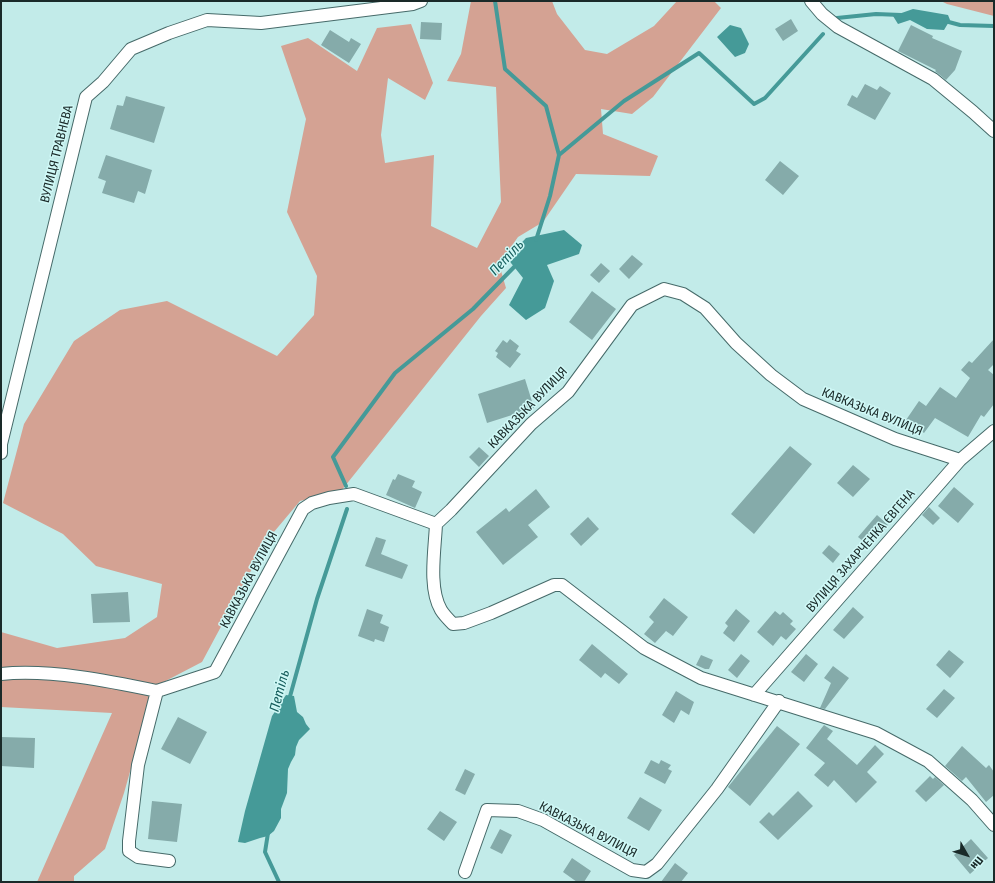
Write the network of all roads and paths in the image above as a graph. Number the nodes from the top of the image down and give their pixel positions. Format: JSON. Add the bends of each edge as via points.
{"nodes":[{"id":1,"x":421,"y":1,"type":"edge"},
{"id":2,"x":811,"y":1,"type":"edge"},
{"id":3,"x":994,"y":131,"type":"edge"},
{"id":4,"x":994,"y":431,"type":"edge"},
{"id":5,"x":1,"y":444,"type":"edge"},
{"id":6,"x":1,"y":453,"type":"edge"},
{"id":7,"x":960,"y":460,"type":"junction"},
{"id":8,"x":436,"y":524,"type":"junction"},
{"id":9,"x":1,"y":674,"type":"edge"},
{"id":10,"x":157,"y":691,"type":"junction"},
{"id":11,"x":754,"y":694,"type":"junction"},
{"id":12,"x":780,"y":702,"type":"junction"},
{"id":13,"x":994,"y":825,"type":"edge"},
{"id":14,"x":169,"y":861,"type":"dead end"},
{"id":15,"x":465,"y":872,"type":"dead end"}],
"edges":[{"from":1,"to":5,"type":"street","name":"ВУЛИЦЯ ТРАВНЕВА","via":[[261,23],[207,20],[131,49],[103,82],[86,97]]},
{"from":2,"to":3,"type":"street","via":[[838,27],[933,79]]},
{"from":4,"to":7,"type":"street","name":"ВУЛИЦЯ ЗАХАРЧЕНКА ЄВГЕНА"},
{"from":5,"to":6,"type":"street","name":"ВУЛИЦЯ ТРАВНЕВА"},
{"from":7,"to":8,"type":"street","name":"КАВКАЗЬКА ВУЛИЦЯ","via":[[895,439],[803,398],[771,375],[742,348],[706,308],[683,294],[664,289],[632,305],[568,392],[531,424]]},
{"from":7,"to":11,"type":"street","name":"ВУЛИЦЯ ЗАХАРЧЕНКА ЄВГЕНА"},
{"from":8,"to":10,"type":"street","name":"КАВКАЗЬКА ВУЛИЦЯ","via":[[354,494],[312,503],[303,509],[215,672]]},
{"from":8,"to":11,"type":"street","via":[[433,582],[440,609],[453,624],[464,624],[554,585],[562,585],[644,648],[701,678]]},
{"from":9,"to":10,"type":"street","via":[[17,672],[67,676]]},
{"from":10,"to":14,"type":"street","via":[[138,765],[129,851],[138,857]]},
{"from":11,"to":12,"type":"street"},
{"from":12,"to":13,"type":"street","via":[[876,733],[928,760],[972,800]]},
{"from":12,"to":15,"type":"street","name":"КАВКАЗЬКА ВУЛИЦЯ","via":[[712,795],[657,864],[646,872],[632,870],[543,820],[518,811],[487,810]]}]}
